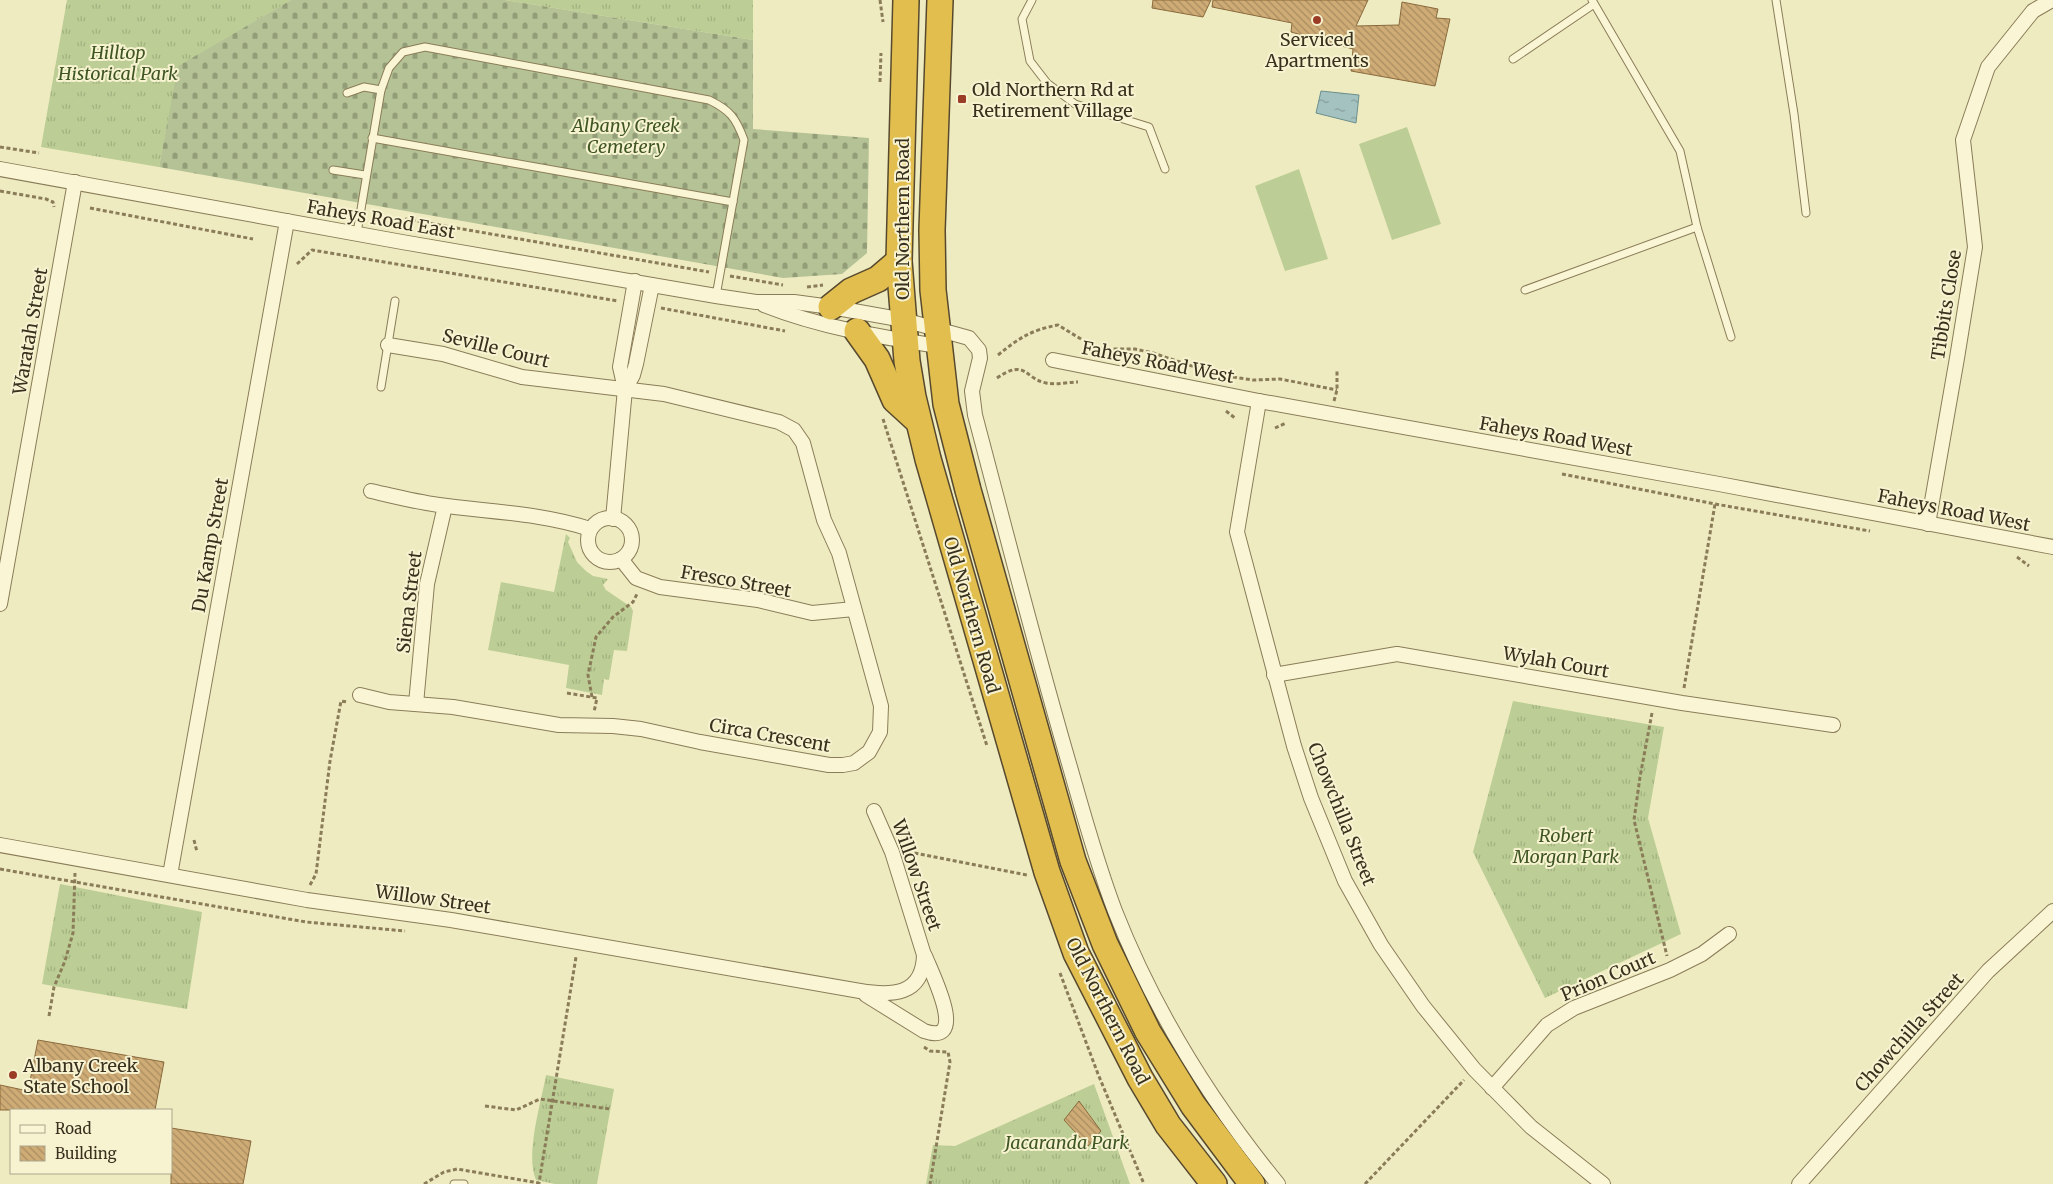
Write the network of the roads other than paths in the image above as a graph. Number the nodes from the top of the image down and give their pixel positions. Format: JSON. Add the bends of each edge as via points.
{"nodes":[{"id":1,"x":906,"y":0,"type":"edge"},
{"id":2,"x":940,"y":0,"type":"edge"},
{"id":3,"x":1032,"y":0,"type":"edge"},
{"id":4,"x":1776,"y":0,"type":"edge"},
{"id":5,"x":2052,"y":0,"type":"edge"},
{"id":6,"x":1593,"y":2,"type":"edge"},
{"id":7,"x":1513,"y":59,"type":"dead end"},
{"id":8,"x":381,"y":90,"type":"junction"},
{"id":9,"x":347,"y":93,"type":"dead end"},
{"id":10,"x":372,"y":138,"type":"junction"},
{"id":11,"x":0,"y":168,"type":"edge"},
{"id":12,"x":1164,"y":169,"type":"dead end"},
{"id":13,"x":333,"y":170,"type":"dead end"},
{"id":14,"x":365,"y":175,"type":"junction"},
{"id":15,"x":75,"y":182,"type":"junction"},
{"id":16,"x":733,"y":202,"type":"junction"},
{"id":17,"x":1806,"y":213,"type":"dead end"},
{"id":18,"x":287,"y":221,"type":"junction"},
{"id":19,"x":1697,"y":227,"type":"junction"},
{"id":20,"x":357,"y":233,"type":"junction"},
{"id":21,"x":899,"y":261,"type":"junction"},
{"id":22,"x":635,"y":282,"type":"junction"},
{"id":23,"x":652,"y":284,"type":"junction"},
{"id":24,"x":1525,"y":290,"type":"dead end"},
{"id":25,"x":716,"y":296,"type":"junction"},
{"id":26,"x":395,"y":301,"type":"dead end"},
{"id":27,"x":756,"y":302,"type":"junction"},
{"id":28,"x":831,"y":307,"type":"junction"},
{"id":29,"x":857,"y":331,"type":"junction"},
{"id":30,"x":905,"y":331,"type":"junction"},
{"id":31,"x":937,"y":337,"type":"junction"},
{"id":32,"x":1731,"y":337,"type":"dead end"},
{"id":33,"x":388,"y":345,"type":"junction"},
{"id":34,"x":1053,"y":360,"type":"dead end"},
{"id":35,"x":381,"y":387,"type":"dead end"},
{"id":36,"x":625,"y":389,"type":"junction"},
{"id":37,"x":1260,"y":401,"type":"junction"},
{"id":38,"x":918,"y":420,"type":"junction"},
{"id":39,"x":371,"y":491,"type":"dead end"},
{"id":40,"x":445,"y":506,"type":"junction"},
{"id":41,"x":613,"y":519,"type":"junction"},
{"id":42,"x":1928,"y":524,"type":"junction"},
{"id":43,"x":590,"y":529,"type":"junction"},
{"id":44,"x":2053,"y":548,"type":"edge"},
{"id":45,"x":621,"y":559,"type":"junction"},
{"id":46,"x":0,"y":604,"type":"edge"},
{"id":47,"x":854,"y":609,"type":"junction"},
{"id":48,"x":1274,"y":675,"type":"junction"},
{"id":49,"x":360,"y":695,"type":"road end"},
{"id":50,"x":416,"y":704,"type":"junction"},
{"id":51,"x":1833,"y":725,"type":"dead end"},
{"id":52,"x":874,"y":811,"type":"dead end"},
{"id":53,"x":0,"y":845,"type":"edge"},
{"id":54,"x":170,"y":876,"type":"junction"},
{"id":55,"x":2053,"y":912,"type":"edge"},
{"id":56,"x":1729,"y":934,"type":"dead end"},
{"id":57,"x":923,"y":951,"type":"junction"},
{"id":58,"x":860,"y":992,"type":"junction"},
{"id":59,"x":1492,"y":1088,"type":"junction"},
{"id":60,"x":454,"y":1184,"type":"edge"},
{"id":61,"x":464,"y":1184,"type":"edge"},
{"id":62,"x":1214,"y":1184,"type":"edge"},
{"id":63,"x":1252,"y":1184,"type":"edge"},
{"id":64,"x":1278,"y":1184,"type":"edge"},
{"id":65,"x":1603,"y":1184,"type":"edge"},
{"id":66,"x":1799,"y":1184,"type":"edge"}],
"edges":[{"from":1,"to":21,"type":"highway","name":"Old Northern Road"},
{"from":2,"to":31,"type":"highway","name":"Old Northern Road","via":[[932,230]]},
{"from":3,"to":12,"type":"lane","via":[[1022,19],[1030,60],[1047,83],[1075,104],[1149,126]]},
{"from":4,"to":17,"type":"lane"},
{"from":5,"to":42,"type":"street","name":"Tibbits Close","via":[[2034,12],[1988,67],[1963,140],[1975,247]]},
{"from":6,"to":7,"type":"lane"},
{"from":6,"to":19,"type":"lane","via":[[1680,150]]},
{"from":8,"to":9,"type":"lane","via":[[364,87]]},
{"from":8,"to":10,"type":"lane"},
{"from":8,"to":16,"type":"lane","via":[[389,68],[403,52],[425,47],[709,100],[725,108],[738,122],[744,140]]},
{"from":10,"to":14,"type":"lane"},
{"from":10,"to":16,"type":"lane"},
{"from":11,"to":15,"type":"street","name":"Faheys Road East"},
{"from":13,"to":14,"type":"lane"},
{"from":14,"to":20,"type":"lane"},
{"from":15,"to":18,"type":"street","name":"Faheys Road East"},
{"from":15,"to":46,"type":"street","name":"Waratah Street"},
{"from":16,"to":25,"type":"lane"},
{"from":18,"to":20,"type":"street","name":"Faheys Road East"},
{"from":18,"to":54,"type":"street","name":"Du Kamp Street"},
{"from":19,"to":24,"type":"lane"},
{"from":19,"to":32,"type":"lane"},
{"from":20,"to":22,"type":"street","name":"Faheys Road East"},
{"from":21,"to":28,"type":"highway","via":[[878,279],[850,291]]},
{"from":21,"to":30,"type":"highway","name":"Old Northern Road"},
{"from":22,"to":23,"type":"street","name":"Faheys Road East"},
{"from":22,"to":36,"type":"street","via":[[620,367]]},
{"from":23,"to":25,"type":"street","name":"Faheys Road East"},
{"from":23,"to":36,"type":"street","via":[[636,364]]},
{"from":25,"to":27,"type":"street","name":"Faheys Road East"},
{"from":26,"to":33,"type":"lane"},
{"from":27,"to":28,"type":"street","name":"Faheys Road East","via":[[794,302]]},
{"from":27,"to":29,"type":"street","name":"Faheys Road East","via":[[791,316]]},
{"from":28,"to":30,"type":"street","name":"Faheys Road East"},
{"from":29,"to":30,"type":"street","name":"Faheys Road East"},
{"from":29,"to":38,"type":"highway","via":[[876,359],[895,400]]},
{"from":30,"to":31,"type":"street","name":"Faheys Road East"},
{"from":30,"to":31,"type":"street","name":"Faheys Road East"},
{"from":30,"to":38,"type":"highway","name":"Old Northern Road"},
{"from":31,"to":63,"type":"highway","name":"Old Northern Road","via":[[946,404],[968,490],[1073,861],[1105,944],[1148,1032],[1193,1105]]},
{"from":31,"to":64,"type":"street","via":[[969,338],[979,350],[972,391],[975,415],[1057,725],[1116,913],[1194,1069]]},
{"from":33,"to":35,"type":"lane"},
{"from":33,"to":36,"type":"street","name":"Seville Court","via":[[443,354],[522,377]]},
{"from":34,"to":37,"type":"street","name":"Faheys Road West"},
{"from":36,"to":41,"type":"street"},
{"from":36,"to":47,"type":"street","name":"Circa Crescent","via":[[708,403],[784,423],[794,430],[803,443],[822,513],[840,553]]},
{"from":37,"to":42,"type":"street","name":"Faheys Road West"},
{"from":37,"to":48,"type":"street","name":"Chowchilla Street","via":[[1237,532]]},
{"from":38,"to":62,"type":"highway","name":"Old Northern Road","via":[[1027,806],[1076,953],[1140,1078],[1168,1125]]},
{"from":39,"to":40,"type":"street"},
{"from":40,"to":43,"type":"street","via":[[532,515]]},
{"from":40,"to":50,"type":"street","name":"Siena Street","via":[[427,584]]},
{"from":41,"to":43,"type":"street","via":[[599,521]]},
{"from":41,"to":45,"type":"street","via":[[625,524],[632,536],[630,550]]},
{"from":42,"to":44,"type":"street","name":"Faheys Road West"},
{"from":43,"to":45,"type":"street","via":[[588,543],[594,556],[607,562]]},
{"from":45,"to":47,"type":"street","name":"Fresco Street","via":[[636,578],[660,587],[758,600],[812,613]]},
{"from":47,"to":50,"type":"street","name":"Circa Crescent","via":[[882,715],[878,738],[866,756],[854,763],[828,765],[640,729],[551,724],[468,709]]},
{"from":48,"to":51,"type":"street","name":"Wylah Court","via":[[1397,654],[1682,703]]},
{"from":48,"to":59,"type":"street","name":"Chowchilla Street","via":[[1311,798],[1345,881],[1381,945],[1423,1006]]},
{"from":49,"to":50,"type":"street","name":"Circa Crescent"},
{"from":52,"to":57,"type":"street","name":"Willow Street","via":[[894,858]]},
{"from":53,"to":54,"type":"street","name":"Willow Street"},
{"from":54,"to":58,"type":"street","name":"Willow Street","via":[[307,900],[440,918]]},
{"from":55,"to":66,"type":"street","name":"Chowchilla Street","via":[[1988,971]]},
{"from":56,"to":59,"type":"street","name":"Prion Court","via":[[1702,954],[1670,970],[1574,1008],[1547,1026]]},
{"from":57,"to":58,"type":"street","name":"Willow Street","via":[[921,973],[910,987],[890,994]]},
{"from":57,"to":58,"type":"street","name":"Willow Street","via":[[947,1015],[947,1024],[941,1032],[933,1034],[922,1030]]},
{"from":59,"to":65,"type":"street","name":"Chowchilla Street","via":[[1531,1127]]},
{"from":60,"to":61,"type":"lane"}]}
